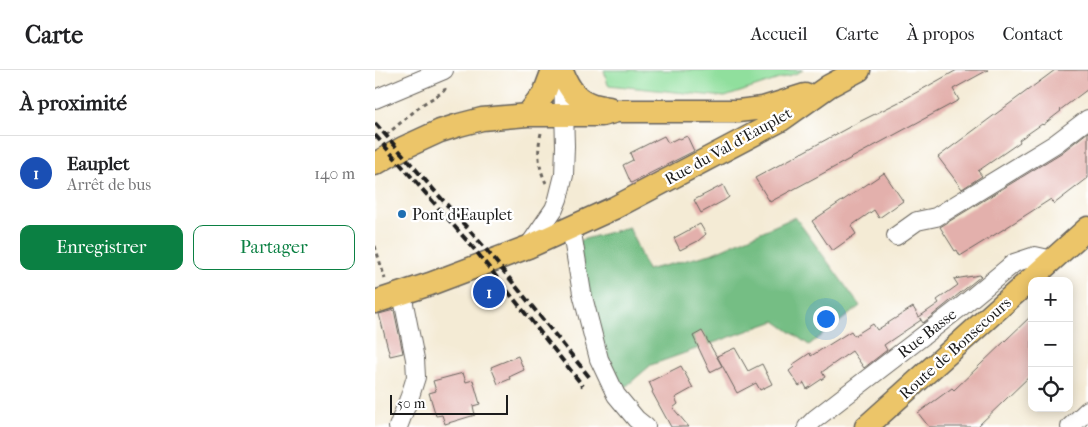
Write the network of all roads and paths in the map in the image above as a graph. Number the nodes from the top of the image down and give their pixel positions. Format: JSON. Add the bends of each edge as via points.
{"nodes":[{"id":1,"x":859,"y":70,"type":"edge"},
{"id":2,"x":441,"y":71,"type":"edge"},
{"id":3,"x":559,"y":72,"type":"edge"},
{"id":4,"x":829,"y":86,"type":"junction"},
{"id":5,"x":375,"y":99,"type":"edge"},
{"id":6,"x":617,"y":111,"type":"junction"},
{"id":7,"x":564,"y":114,"type":"junction"},
{"id":8,"x":527,"y":115,"type":"junction"},
{"id":9,"x":1088,"y":119,"type":"edge"},
{"id":10,"x":381,"y":138,"type":"dead end"},
{"id":11,"x":375,"y":164,"type":"edge"},
{"id":12,"x":571,"y":227,"type":"junction"},
{"id":13,"x":1088,"y":228,"type":"edge"},
{"id":14,"x":896,"y":236,"type":"dead end"},
{"id":15,"x":375,"y":246,"type":"edge"},
{"id":16,"x":528,"y":247,"type":"junction"},
{"id":17,"x":1053,"y":260,"type":"junction"},
{"id":18,"x":389,"y":298,"type":"edge"},
{"id":19,"x":1088,"y":410,"type":"edge"},
{"id":20,"x":398,"y":427,"type":"edge"},
{"id":21,"x":646,"y":427,"type":"edge"},
{"id":22,"x":807,"y":427,"type":"edge"},
{"id":23,"x":866,"y":427,"type":"edge"},
{"id":24,"x":1070,"y":427,"type":"edge"}],
"edges":[{"from":1,"to":4,"type":"main road"},
{"from":2,"to":5,"type":"street"},
{"from":2,"to":10,"type":"path","via":[[443,92]]},
{"from":3,"to":6,"type":"main road","via":[[572,92],[581,99]]},
{"from":3,"to":7,"type":"street"},
{"from":3,"to":8,"type":"main road"},
{"from":4,"to":6,"type":"main road","name":"Rue du Val d'Eauplet","via":[[763,108],[738,111]]},
{"from":4,"to":12,"type":"main road","name":"Rue du Val d'Eauplet","via":[[781,120],[614,208]]},
{"from":6,"to":7,"type":"main road","name":"Rue du Val d'Eauplet"},
{"from":7,"to":8,"type":"main road","name":"Rue du Val d'Eauplet"},
{"from":7,"to":16,"type":"street","via":[[565,161],[558,199]]},
{"from":8,"to":11,"type":"main road","name":"Rue du Val d'Eauplet","via":[[483,119],[439,131]]},
{"from":9,"to":14,"type":"street","via":[[1046,150],[936,217],[917,221]]},
{"from":12,"to":16,"type":"main road","name":"Rue du Val d'Eauplet"},
{"from":12,"to":21,"type":"street","via":[[582,293],[599,359],[616,395]]},
{"from":13,"to":17,"type":"main road","name":"Route de Bonsecours"},
{"from":15,"to":18,"type":"path"},
{"from":16,"to":18,"type":"main road","name":"Rue du Val d'Eauplet"},
{"from":17,"to":22,"type":"street","name":"Rue Basse","via":[[1035,256],[1014,263]]},
{"from":17,"to":23,"type":"main road","name":"Route de Bonsecours"},
{"from":18,"to":20,"type":"street","via":[[415,359],[416,377]]},
{"from":19,"to":24,"type":"street"}]}
